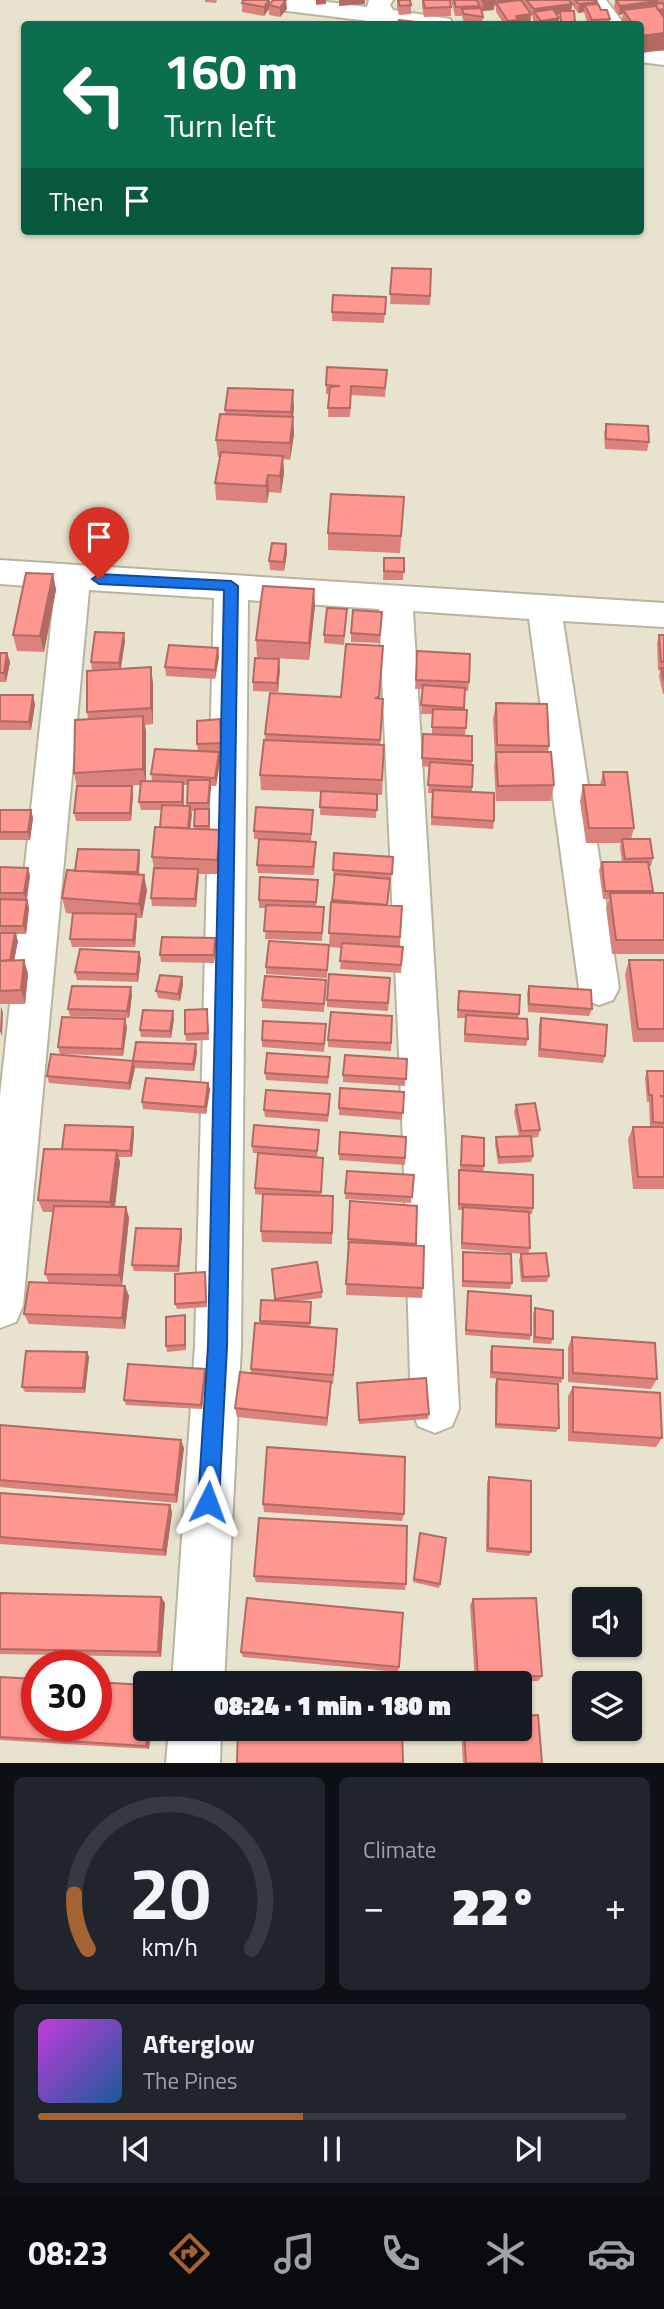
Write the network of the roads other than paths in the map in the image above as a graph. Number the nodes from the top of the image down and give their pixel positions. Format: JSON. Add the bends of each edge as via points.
{"nodes":[{"id":1,"x":255,"y":0,"type":"edge"},
{"id":2,"x":594,"y":0,"type":"edge"},
{"id":3,"x":382,"y":8,"type":"edge"},
{"id":4,"x":430,"y":21,"type":"edge"},
{"id":5,"x":610,"y":21,"type":"edge"},
{"id":6,"x":644,"y":56,"type":"edge"},
{"id":7,"x":664,"y":58,"type":"edge"},
{"id":8,"x":0,"y":572,"type":"edge"},
{"id":9,"x":73,"y":577,"type":"junction"},
{"id":10,"x":231,"y":586,"type":"junction"},
{"id":11,"x":395,"y":597,"type":"junction"},
{"id":12,"x":544,"y":607,"type":"junction"},
{"id":13,"x":664,"y":615,"type":"edge"},
{"id":14,"x":599,"y":988,"type":"dead end"},
{"id":15,"x":0,"y":1306,"type":"edge"},
{"id":16,"x":435,"y":1409,"type":"dead end"},
{"id":17,"x":199,"y":1671,"type":"edge"},
{"id":18,"x":194,"y":1741,"type":"edge"},
{"id":19,"x":193,"y":1763,"type":"edge"}],
"edges":[{"from":1,"to":3,"type":"street"},
{"from":2,"to":5,"type":"street"},
{"from":3,"to":4,"type":"street"},
{"from":6,"to":7,"type":"street"},
{"from":8,"to":9,"type":"street"},
{"from":9,"to":10,"type":"street"},
{"from":9,"to":15,"type":"street"},
{"from":10,"to":11,"type":"street"},
{"from":10,"to":17,"type":"street","via":[[218,1346]]},
{"from":11,"to":12,"type":"street"},
{"from":11,"to":16,"type":"street"},
{"from":12,"to":13,"type":"street"},
{"from":12,"to":14,"type":"street"},
{"from":18,"to":19,"type":"street"}]}
